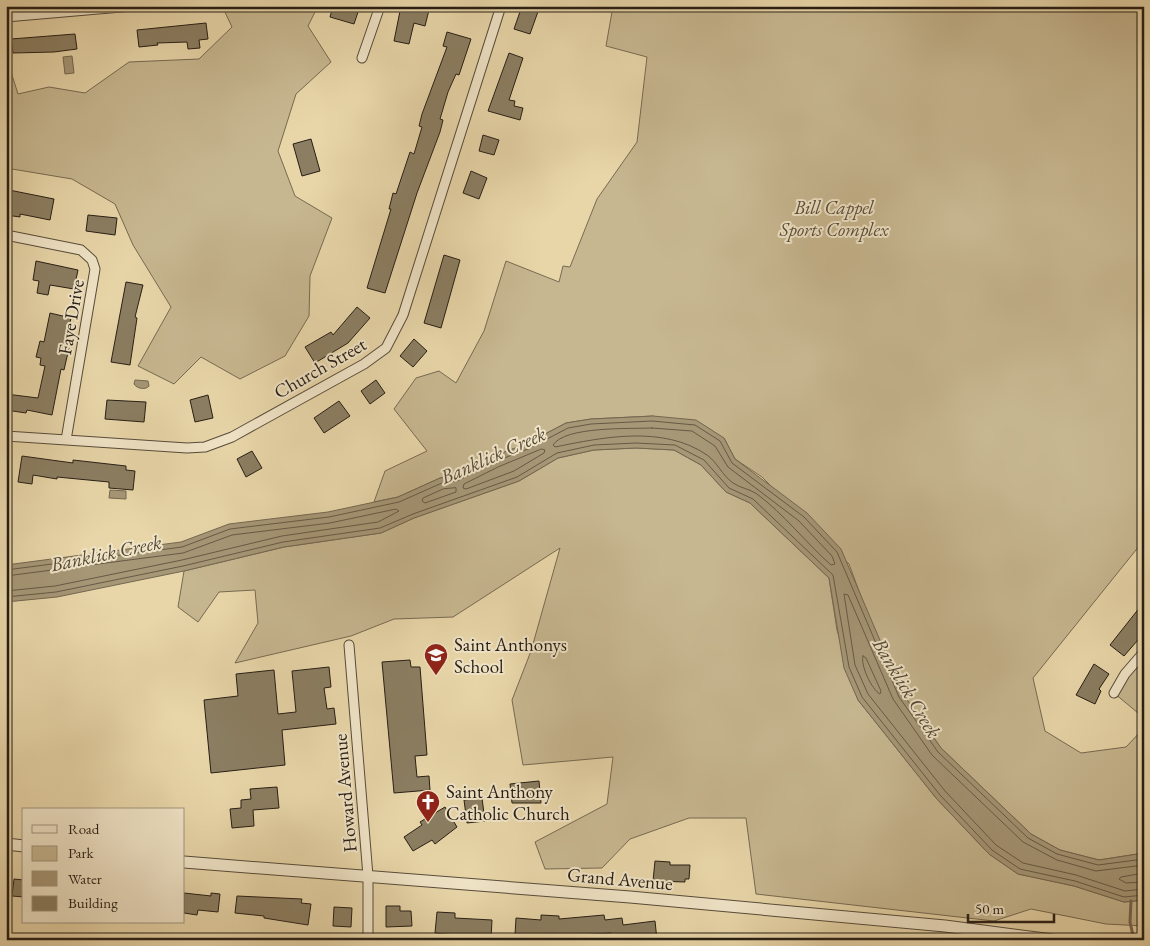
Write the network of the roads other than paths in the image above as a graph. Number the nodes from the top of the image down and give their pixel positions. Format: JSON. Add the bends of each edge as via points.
{"nodes":[{"id":1,"x":133,"y":6,"type":"edge"},
{"id":2,"x":380,"y":6,"type":"edge"},
{"id":3,"x":501,"y":6,"type":"edge"},
{"id":4,"x":6,"y":17,"type":"edge"},
{"id":5,"x":362,"y":58,"type":"dead end"},
{"id":6,"x":6,"y":235,"type":"edge"},
{"id":7,"x":6,"y":436,"type":"edge"},
{"id":8,"x":66,"y":440,"type":"junction"},
{"id":9,"x":349,"y":645,"type":"dead end"},
{"id":10,"x":1144,"y":652,"type":"edge"},
{"id":11,"x":1114,"y":693,"type":"dead end"},
{"id":12,"x":6,"y":844,"type":"edge"},
{"id":13,"x":22,"y":846,"type":"edge"},
{"id":14,"x":185,"y":862,"type":"edge"},
{"id":15,"x":368,"y":876,"type":"junction"},
{"id":16,"x":368,"y":940,"type":"edge"},
{"id":17,"x":1053,"y":940,"type":"edge"}],
"edges":[{"from":1,"to":4,"type":"street"},
{"from":2,"to":5,"type":"street"},
{"from":3,"to":8,"type":"street","name":"Church Street","via":[[402,315],[386,348],[364,364],[217,444],[187,448]]},
{"from":6,"to":8,"type":"street","name":"Faye Drive","via":[[81,250],[92,260],[95,269]]},
{"from":7,"to":8,"type":"street","name":"Church Street"},
{"from":9,"to":15,"type":"street","name":"Howard Avenue"},
{"from":10,"to":11,"type":"street"},
{"from":12,"to":13,"type":"street"},
{"from":14,"to":15,"type":"street","name":"Grand Avenue"},
{"from":15,"to":16,"type":"street","name":"Howard Avenue"},
{"from":15,"to":17,"type":"street","name":"Grand Avenue","via":[[926,924]]}]}
